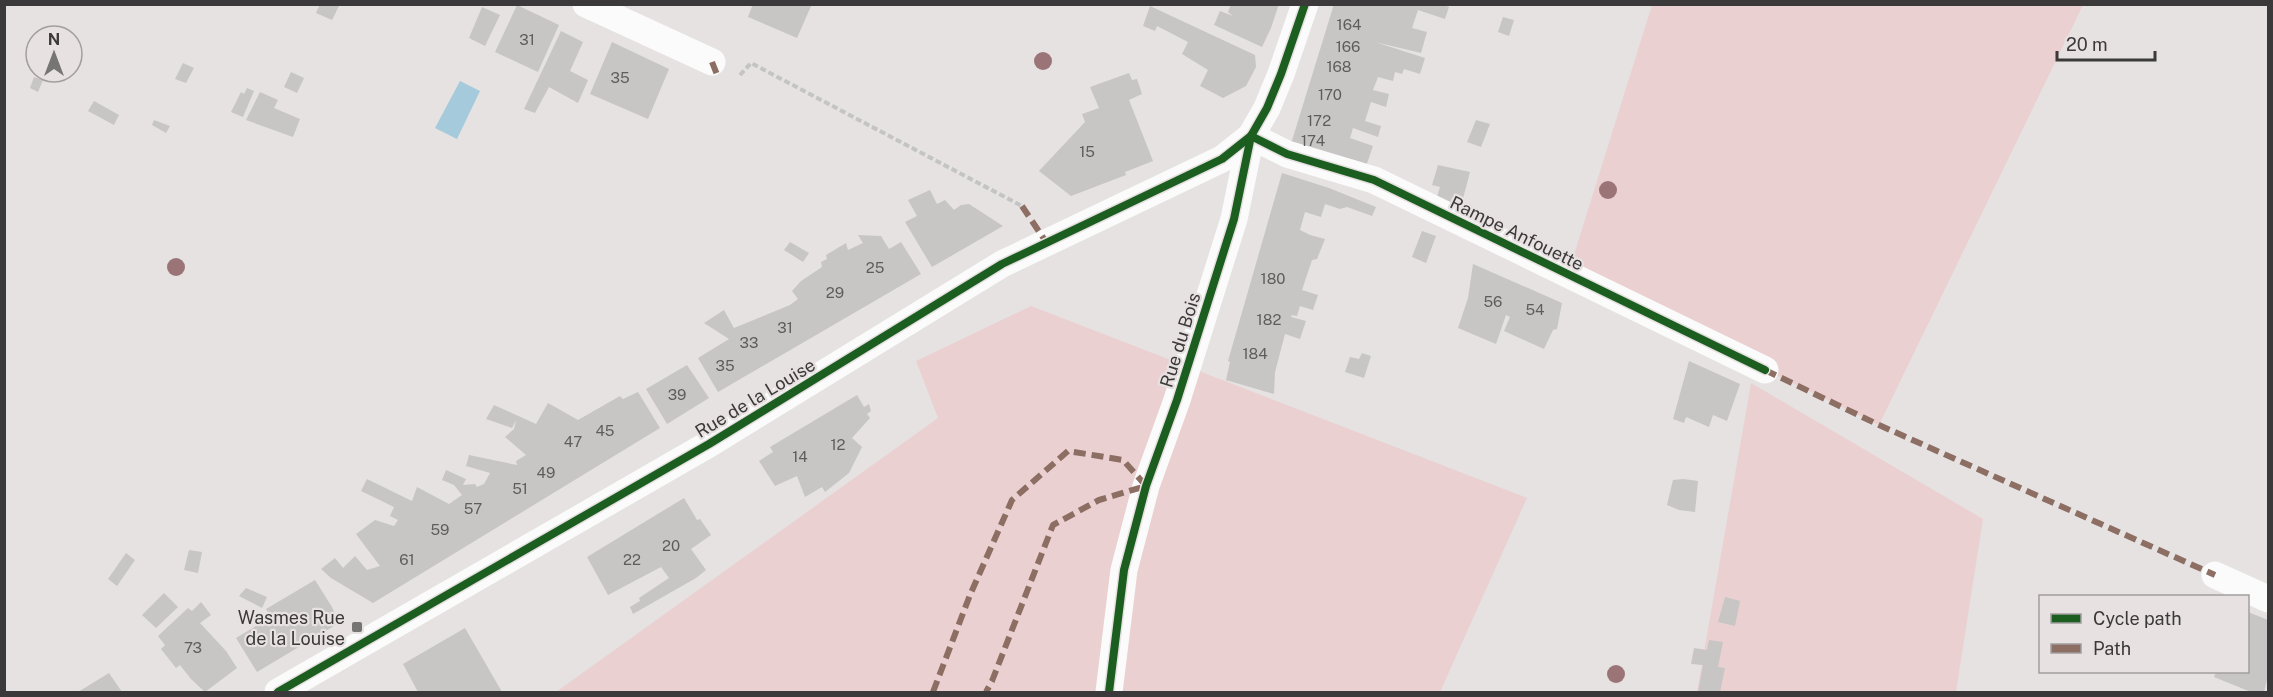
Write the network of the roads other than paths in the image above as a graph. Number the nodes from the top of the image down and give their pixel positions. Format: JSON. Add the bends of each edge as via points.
{"nodes":[{"id":1,"x":586,"y":4,"type":"edge"},
{"id":2,"x":1305,"y":4,"type":"edge"},
{"id":3,"x":712,"y":62,"type":"dead end"},
{"id":4,"x":1251,"y":136,"type":"junction"},
{"id":5,"x":1765,"y":370,"type":"dead end"},
{"id":6,"x":2215,"y":575,"type":"dead end"},
{"id":7,"x":2268,"y":599,"type":"edge"},
{"id":8,"x":278,"y":693,"type":"edge"},
{"id":9,"x":1109,"y":693,"type":"edge"}],
"edges":[{"from":1,"to":3,"type":"street"},
{"from":2,"to":4,"type":"street","name":"Rue du Bois","via":[[1281,74]]},
{"from":4,"to":5,"type":"street","name":"Rampe Anfouette","via":[[1287,154],[1374,180]]},
{"from":4,"to":8,"type":"street","name":"Rue de la Louise","via":[[1213,164],[1002,264],[709,444]]},
{"from":4,"to":9,"type":"street","name":"Rue du Bois","via":[[1234,219],[1146,486],[1127,560]]},
{"from":6,"to":7,"type":"street"}]}
